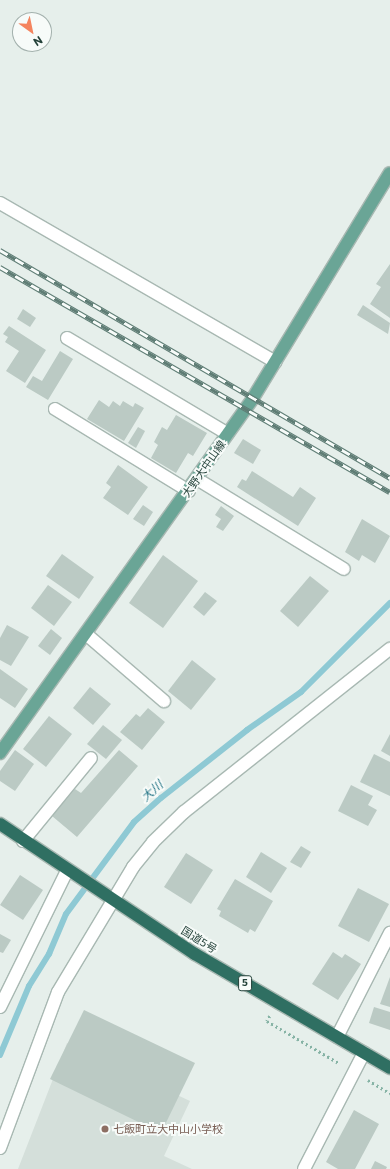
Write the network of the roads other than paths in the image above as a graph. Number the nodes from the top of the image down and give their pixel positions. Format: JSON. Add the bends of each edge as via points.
{"nodes":[{"id":1,"x":390,"y":173,"type":"edge"},
{"id":2,"x":0,"y":203,"type":"edge"},
{"id":3,"x":67,"y":338,"type":"dead end"},
{"id":4,"x":275,"y":362,"type":"junction"},
{"id":5,"x":55,"y":409,"type":"dead end"},
{"id":6,"x":228,"y":434,"type":"junction"},
{"id":7,"x":197,"y":479,"type":"junction"},
{"id":8,"x":189,"y":491,"type":"junction"},
{"id":9,"x":344,"y":569,"type":"dead end"},
{"id":10,"x":86,"y":634,"type":"junction"},
{"id":11,"x":390,"y":649,"type":"edge"},
{"id":12,"x":164,"y":701,"type":"dead end"},
{"id":13,"x":0,"y":753,"type":"edge"},
{"id":14,"x":91,"y":758,"type":"dead end"},
{"id":15,"x":0,"y":824,"type":"edge"},
{"id":16,"x":24,"y":840,"type":"junction"},
{"id":17,"x":71,"y":874,"type":"junction"},
{"id":18,"x":112,"y":900,"type":"junction"},
{"id":19,"x":390,"y":933,"type":"edge"},
{"id":20,"x":0,"y":1007,"type":"edge"},
{"id":21,"x":337,"y":1037,"type":"junction"},
{"id":22,"x":364,"y":1053,"type":"junction"},
{"id":23,"x":390,"y":1068,"type":"edge"},
{"id":24,"x":0,"y":1148,"type":"edge"},
{"id":25,"x":304,"y":1169,"type":"edge"}],
"edges":[{"from":1,"to":4,"type":"main road","name":"大野大中山線"},
{"from":2,"to":4,"type":"street"},
{"from":3,"to":6,"type":"street"},
{"from":4,"to":6,"type":"main road","name":"大野大中山線"},
{"from":5,"to":8,"type":"street"},
{"from":6,"to":7,"type":"main road","name":"大野大中山線"},
{"from":7,"to":8,"type":"main road","name":"大野大中山線"},
{"from":7,"to":9,"type":"street"},
{"from":8,"to":10,"type":"main road","name":"大野大中山線"},
{"from":10,"to":12,"type":"street"},
{"from":10,"to":13,"type":"main road","name":"大野大中山線"},
{"from":11,"to":18,"type":"street","via":[[184,812],[141,857]]},
{"from":14,"to":16,"type":"street"},
{"from":15,"to":16,"type":"highway","name":"国道5号","number":"5"},
{"from":16,"to":17,"type":"highway","name":"国道5号","number":"5"},
{"from":17,"to":18,"type":"highway","name":"国道5号","number":"5"},
{"from":17,"to":20,"type":"street"},
{"from":18,"to":21,"type":"highway","name":"国道5号","number":"5","via":[[195,954]]},
{"from":18,"to":24,"type":"street","via":[[58,992]]},
{"from":19,"to":21,"type":"street"},
{"from":21,"to":22,"type":"highway","name":"国道5号","number":"5"},
{"from":22,"to":23,"type":"highway","name":"国道5号","number":"5"},
{"from":22,"to":25,"type":"street"}]}
